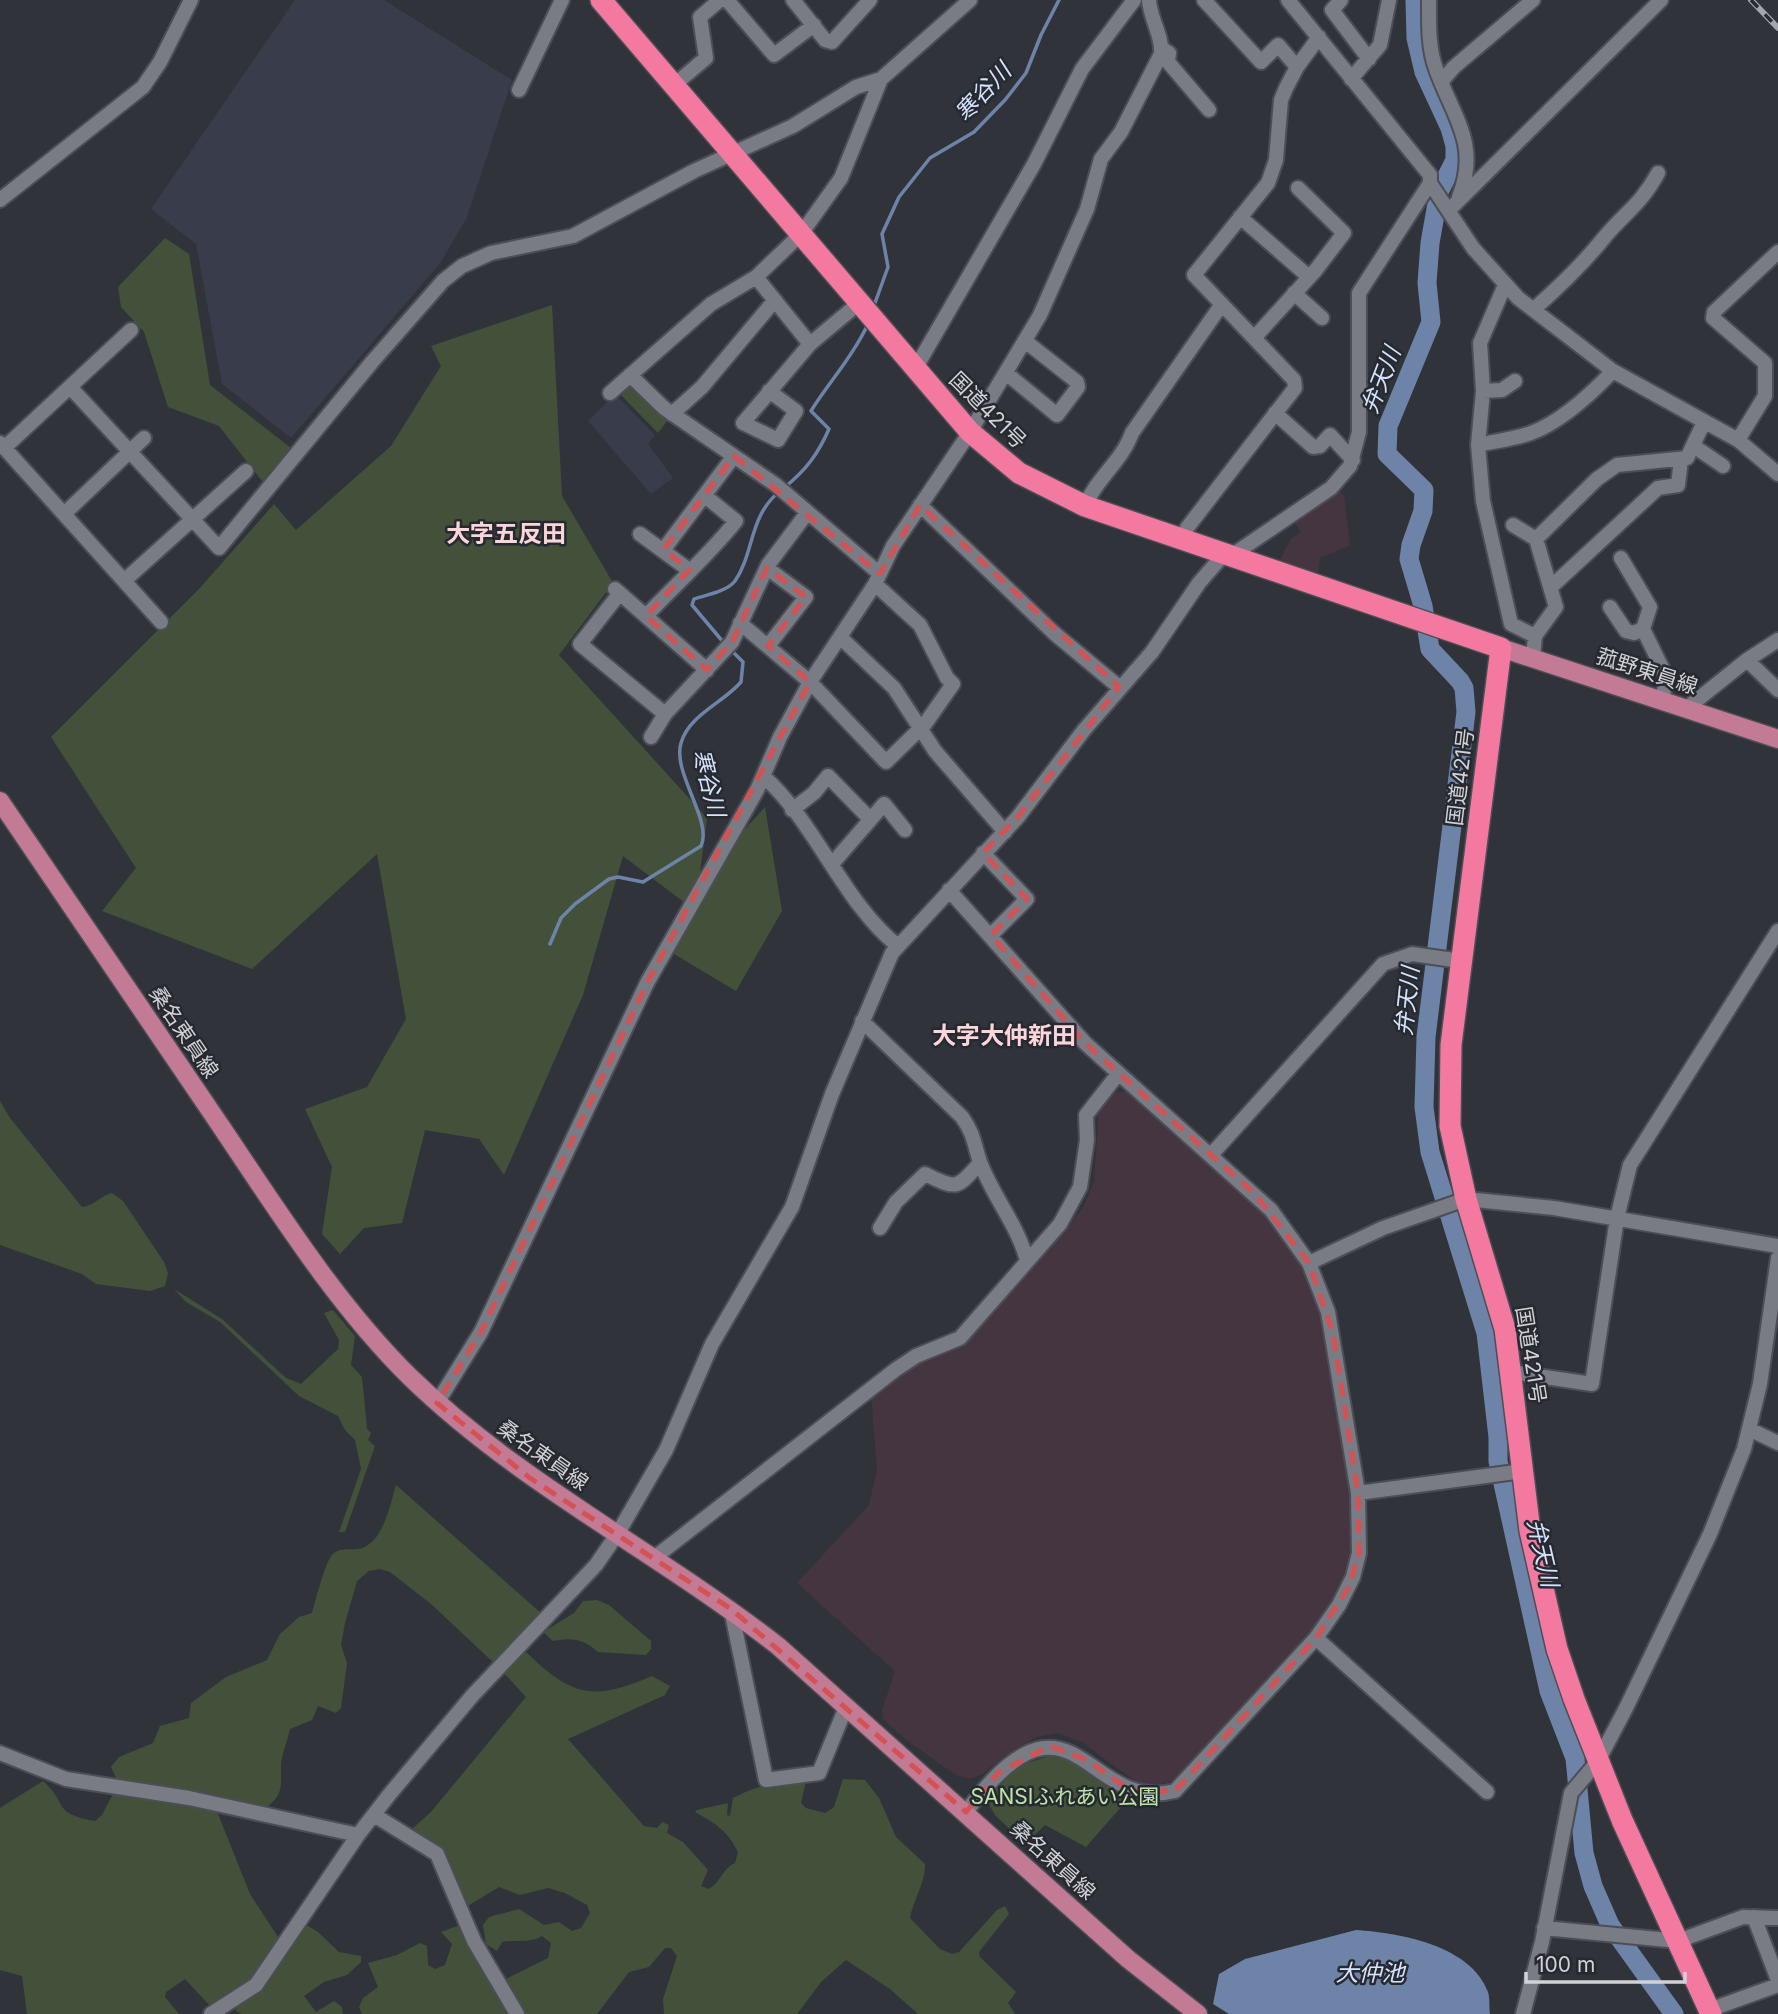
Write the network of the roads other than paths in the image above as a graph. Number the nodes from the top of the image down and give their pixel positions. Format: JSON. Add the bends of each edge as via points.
{"nodes":[{"id":1,"x":191,"y":0,"type":"edge"},
{"id":2,"x":562,"y":0,"type":"edge"},
{"id":3,"x":601,"y":0,"type":"edge"},
{"id":4,"x":720,"y":0,"type":"edge"},
{"id":5,"x":727,"y":0,"type":"edge"},
{"id":6,"x":793,"y":0,"type":"edge"},
{"id":7,"x":870,"y":0,"type":"edge"},
{"id":8,"x":970,"y":0,"type":"edge"},
{"id":9,"x":1134,"y":0,"type":"edge"},
{"id":10,"x":1149,"y":0,"type":"edge"},
{"id":11,"x":1204,"y":0,"type":"edge"},
{"id":12,"x":1288,"y":0,"type":"edge"},
{"id":13,"x":1341,"y":0,"type":"edge"},
{"id":14,"x":1429,"y":0,"type":"edge"},
{"id":15,"x":1533,"y":0,"type":"edge"},
{"id":16,"x":1661,"y":0,"type":"edge"},
{"id":17,"x":1387,"y":2,"type":"edge"},
{"id":18,"x":814,"y":25,"type":"junction"},
{"id":19,"x":1319,"y":37,"type":"junction"},
{"id":20,"x":1162,"y":48,"type":"junction"},
{"id":21,"x":1369,"y":59,"type":"junction"},
{"id":22,"x":1297,"y":67,"type":"junction"},
{"id":23,"x":881,"y":79,"type":"junction"},
{"id":24,"x":1351,"y":79,"type":"junction"},
{"id":25,"x":1441,"y":82,"type":"junction"},
{"id":26,"x":674,"y":85,"type":"junction"},
{"id":27,"x":519,"y":90,"type":"dead end"},
{"id":28,"x":1209,"y":110,"type":"dead end"},
{"id":29,"x":732,"y":153,"type":"junction"},
{"id":30,"x":1658,"y":173,"type":"dead end"},
{"id":31,"x":1432,"y":185,"type":"junction"},
{"id":32,"x":1298,"y":188,"type":"dead end"},
{"id":33,"x":0,"y":200,"type":"edge"},
{"id":34,"x":1450,"y":205,"type":"junction"},
{"id":35,"x":1240,"y":216,"type":"junction"},
{"id":36,"x":801,"y":234,"type":"junction"},
{"id":37,"x":1778,"y":251,"type":"edge"},
{"id":38,"x":756,"y":277,"type":"junction"},
{"id":39,"x":1309,"y":277,"type":"junction"},
{"id":40,"x":1505,"y":285,"type":"junction"},
{"id":41,"x":1294,"y":293,"type":"junction"},
{"id":42,"x":775,"y":300,"type":"junction"},
{"id":43,"x":859,"y":303,"type":"junction"},
{"id":44,"x":1222,"y":304,"type":"junction"},
{"id":45,"x":1534,"y":309,"type":"junction"},
{"id":46,"x":1322,"y":318,"type":"dead end"},
{"id":47,"x":131,"y":330,"type":"dead end"},
{"id":48,"x":1254,"y":338,"type":"junction"},
{"id":49,"x":1025,"y":341,"type":"junction"},
{"id":50,"x":810,"y":344,"type":"junction"},
{"id":51,"x":915,"y":369,"type":"junction"},
{"id":52,"x":1613,"y":371,"type":"junction"},
{"id":53,"x":1006,"y":373,"type":"junction"},
{"id":54,"x":630,"y":375,"type":"junction"},
{"id":55,"x":1515,"y":381,"type":"dead end"},
{"id":56,"x":71,"y":388,"type":"junction"},
{"id":57,"x":769,"y":391,"type":"dead end"},
{"id":58,"x":1483,"y":391,"type":"junction"},
{"id":59,"x":610,"y":393,"type":"dead end"},
{"id":60,"x":1275,"y":412,"type":"junction"},
{"id":61,"x":672,"y":414,"type":"junction"},
{"id":62,"x":1704,"y":422,"type":"junction"},
{"id":63,"x":970,"y":432,"type":"junction"},
{"id":64,"x":144,"y":438,"type":"dead end"},
{"id":65,"x":1738,"y":440,"type":"junction"},
{"id":66,"x":1478,"y":445,"type":"junction"},
{"id":67,"x":2,"y":446,"type":"edge"},
{"id":68,"x":1695,"y":447,"type":"junction"},
{"id":69,"x":130,"y":452,"type":"junction"},
{"id":70,"x":734,"y":456,"type":"junction"},
{"id":71,"x":1353,"y":460,"type":"junction"},
{"id":72,"x":1681,"y":460,"type":"junction"},
{"id":73,"x":1723,"y":466,"type":"dead end"},
{"id":74,"x":246,"y":471,"type":"dead end"},
{"id":75,"x":1778,"y":474,"type":"edge"},
{"id":76,"x":705,"y":496,"type":"junction"},
{"id":77,"x":920,"y":505,"type":"junction"},
{"id":78,"x":1085,"y":506,"type":"junction"},
{"id":79,"x":807,"y":513,"type":"junction"},
{"id":80,"x":64,"y":514,"type":"junction"},
{"id":81,"x":191,"y":518,"type":"junction"},
{"id":82,"x":1513,"y":525,"type":"dead end"},
{"id":83,"x":640,"y":534,"type":"dead end"},
{"id":84,"x":1182,"y":539,"type":"junction"},
{"id":85,"x":1536,"y":539,"type":"junction"},
{"id":86,"x":664,"y":549,"type":"junction"},
{"id":87,"x":1228,"y":555,"type":"junction"},
{"id":88,"x":1621,"y":558,"type":"dead end"},
{"id":89,"x":767,"y":568,"type":"junction"},
{"id":90,"x":689,"y":570,"type":"junction"},
{"id":91,"x":877,"y":579,"type":"junction"},
{"id":92,"x":125,"y":580,"type":"junction"},
{"id":93,"x":1551,"y":587,"type":"junction"},
{"id":94,"x":1610,"y":607,"type":"dead end"},
{"id":95,"x":646,"y":616,"type":"junction"},
{"id":96,"x":161,"y":622,"type":"dead end"},
{"id":97,"x":740,"y":623,"type":"junction"},
{"id":98,"x":1643,"y":629,"type":"junction"},
{"id":99,"x":1535,"y":636,"type":"junction"},
{"id":100,"x":840,"y":637,"type":"junction"},
{"id":101,"x":1778,"y":640,"type":"edge"},
{"id":102,"x":768,"y":646,"type":"junction"},
{"id":103,"x":1501,"y":648,"type":"junction"},
{"id":104,"x":1533,"y":658,"type":"junction"},
{"id":105,"x":1747,"y":660,"type":"junction"},
{"id":106,"x":706,"y":670,"type":"junction"},
{"id":107,"x":810,"y":682,"type":"junction"},
{"id":108,"x":1119,"y":687,"type":"junction"},
{"id":109,"x":1778,"y":690,"type":"edge"},
{"id":110,"x":1661,"y":699,"type":"junction"},
{"id":111,"x":1687,"y":708,"type":"junction"},
{"id":112,"x":665,"y":714,"type":"junction"},
{"id":113,"x":920,"y":728,"type":"junction"},
{"id":114,"x":651,"y":737,"type":"dead end"},
{"id":115,"x":1778,"y":739,"type":"edge"},
{"id":116,"x":762,"y":776,"type":"junction"},
{"id":117,"x":0,"y":801,"type":"edge"},
{"id":118,"x":792,"y":810,"type":"junction"},
{"id":119,"x":870,"y":819,"type":"junction"},
{"id":120,"x":905,"y":830,"type":"dead end"},
{"id":121,"x":1005,"y":831,"type":"junction"},
{"id":122,"x":983,"y":853,"type":"junction"},
{"id":123,"x":832,"y":864,"type":"junction"},
{"id":124,"x":949,"y":890,"type":"junction"},
{"id":125,"x":1778,"y":931,"type":"edge"},
{"id":126,"x":991,"y":935,"type":"junction"},
{"id":127,"x":898,"y":946,"type":"junction"},
{"id":128,"x":1454,"y":960,"type":"junction"},
{"id":129,"x":862,"y":1021,"type":"junction"},
{"id":130,"x":1118,"y":1074,"type":"junction"},
{"id":131,"x":1211,"y":1155,"type":"junction"},
{"id":132,"x":981,"y":1163,"type":"junction"},
{"id":133,"x":1462,"y":1200,"type":"junction"},
{"id":134,"x":1617,"y":1218,"type":"junction"},
{"id":135,"x":880,"y":1228,"type":"dead end"},
{"id":136,"x":1778,"y":1246,"type":"edge"},
{"id":137,"x":1778,"y":1258,"type":"edge"},
{"id":138,"x":1027,"y":1261,"type":"junction"},
{"id":139,"x":1309,"y":1264,"type":"junction"},
{"id":140,"x":1511,"y":1372,"type":"junction"},
{"id":141,"x":437,"y":1403,"type":"junction"},
{"id":142,"x":1749,"y":1429,"type":"junction"},
{"id":143,"x":1778,"y":1443,"type":"edge"},
{"id":144,"x":1517,"y":1472,"type":"junction"},
{"id":145,"x":1358,"y":1493,"type":"junction"},
{"id":146,"x":618,"y":1533,"type":"junction"},
{"id":147,"x":654,"y":1558,"type":"junction"},
{"id":148,"x":731,"y":1609,"type":"junction"},
{"id":149,"x":1316,"y":1638,"type":"junction"},
{"id":150,"x":846,"y":1707,"type":"junction"},
{"id":151,"x":0,"y":1753,"type":"edge"},
{"id":152,"x":1593,"y":1767,"type":"junction"},
{"id":153,"x":1487,"y":1792,"type":"dead end"},
{"id":154,"x":965,"y":1812,"type":"junction"},
{"id":155,"x":374,"y":1815,"type":"junction"},
{"id":156,"x":358,"y":1835,"type":"junction"},
{"id":157,"x":1754,"y":1917,"type":"junction"},
{"id":158,"x":1778,"y":1918,"type":"edge"},
{"id":159,"x":1544,"y":1928,"type":"junction"},
{"id":160,"x":1669,"y":1940,"type":"junction"},
{"id":161,"x":1778,"y":1983,"type":"edge"},
{"id":162,"x":1710,"y":2012,"type":"edge"},
{"id":163,"x":211,"y":2014,"type":"edge"},
{"id":164,"x":517,"y":2014,"type":"edge"},
{"id":165,"x":1198,"y":2014,"type":"edge"},
{"id":166,"x":1523,"y":2014,"type":"edge"}],
"edges":[{"from":1,"to":33,"type":"street","via":[[143,87]]},
{"from":2,"to":27,"type":"street"},
{"from":3,"to":26,"type":"highway","name":"国道421号"},
{"from":4,"to":26,"type":"street","via":[[700,17],[706,58]]},
{"from":5,"to":18,"type":"street","via":[[774,55]]},
{"from":6,"to":18,"type":"street"},
{"from":7,"to":18,"type":"street","via":[[832,42]]},
{"from":8,"to":23,"type":"street"},
{"from":9,"to":51,"type":"street","via":[[1082,69],[1034,164]]},
{"from":10,"to":20,"type":"street"},
{"from":11,"to":22,"type":"street","via":[[1261,62],[1278,46]]},
{"from":12,"to":19,"type":"street"},
{"from":13,"to":21,"type":"street","via":[[1332,10]]},
{"from":14,"to":25,"type":"street","via":[[1432,52]]},
{"from":15,"to":25,"type":"street"},
{"from":16,"to":34,"type":"street"},
{"from":17,"to":21,"type":"street","via":[[1382,40]]},
{"from":19,"to":22,"type":"street"},
{"from":19,"to":24,"type":"street"},
{"from":20,"to":28,"type":"street","via":[[1169,53],[1168,62]]},
{"from":20,"to":49,"type":"street","via":[[1125,125],[1101,159],[1060,275]]},
{"from":21,"to":24,"type":"street"},
{"from":22,"to":35,"type":"street","via":[[1282,100],[1272,175]]},
{"from":23,"to":29,"type":"street","via":[[856,87],[793,126]]},
{"from":23,"to":36,"type":"street","via":[[841,178]]},
{"from":24,"to":31,"type":"street","via":[[1430,176]]},
{"from":25,"to":34,"type":"street","via":[[1463,129],[1467,150],[1464,183]]},
{"from":26,"to":29,"type":"highway","name":"国道421号"},
{"from":29,"to":36,"type":"highway","name":"国道421号"},
{"from":29,"to":81,"type":"street","via":[[573,236],[491,253],[462,266],[443,281],[381,352],[219,548]]},
{"from":30,"to":45,"type":"street","via":[[1644,198],[1571,277]]},
{"from":31,"to":34,"type":"street"},
{"from":31,"to":71,"type":"street","via":[[1359,293],[1359,432]]},
{"from":32,"to":39,"type":"street","via":[[1344,233]]},
{"from":34,"to":40,"type":"street","via":[[1473,248]]},
{"from":35,"to":39,"type":"street"},
{"from":35,"to":44,"type":"street","via":[[1194,275]]},
{"from":36,"to":38,"type":"street"},
{"from":36,"to":43,"type":"highway","name":"国道421号"},
{"from":37,"to":65,"type":"street","via":[[1714,312],[1713,318],[1765,363],[1765,396]]},
{"from":38,"to":42,"type":"street"},
{"from":38,"to":54,"type":"street","via":[[711,304]]},
{"from":39,"to":41,"type":"street"},
{"from":40,"to":45,"type":"street"},
{"from":40,"to":58,"type":"street","via":[[1480,343]]},
{"from":41,"to":46,"type":"street"},
{"from":41,"to":48,"type":"street"},
{"from":42,"to":50,"type":"street"},
{"from":42,"to":61,"type":"street","via":[[702,387]]},
{"from":43,"to":50,"type":"street"},
{"from":43,"to":51,"type":"highway","name":"国道421号"},
{"from":44,"to":48,"type":"street"},
{"from":44,"to":78,"type":"street"},
{"from":45,"to":52,"type":"street"},
{"from":47,"to":56,"type":"street"},
{"from":48,"to":60,"type":"street","via":[[1294,380],[1295,388]]},
{"from":49,"to":53,"type":"street"},
{"from":49,"to":53,"type":"street","via":[[1078,387],[1057,415]]},
{"from":50,"to":57,"type":"street"},
{"from":51,"to":63,"type":"highway","name":"国道421号"},
{"from":52,"to":62,"type":"street"},
{"from":52,"to":66,"type":"street","via":[[1590,395],[1544,427]]},
{"from":53,"to":63,"type":"street"},
{"from":54,"to":59,"type":"street"},
{"from":54,"to":61,"type":"street"},
{"from":55,"to":58,"type":"street","via":[[1502,390]]},
{"from":56,"to":67,"type":"street"},
{"from":56,"to":69,"type":"street"},
{"from":58,"to":66,"type":"street"},
{"from":60,"to":71,"type":"street","via":[[1313,447],[1330,435]]},
{"from":60,"to":84,"type":"street"},
{"from":61,"to":70,"type":"street"},
{"from":62,"to":65,"type":"street"},
{"from":62,"to":68,"type":"street"},
{"from":63,"to":77,"type":"street"},
{"from":63,"to":78,"type":"highway","name":"国道421号","via":[[1019,473]]},
{"from":64,"to":69,"type":"street"},
{"from":65,"to":75,"type":"street"},
{"from":66,"to":99,"type":"street","via":[[1483,501],[1511,624]]},
{"from":67,"to":80,"type":"street"},
{"from":68,"to":72,"type":"street"},
{"from":68,"to":73,"type":"street"},
{"from":69,"to":80,"type":"street"},
{"from":69,"to":81,"type":"street"},
{"from":70,"to":76,"type":"street"},
{"from":70,"to":79,"type":"street"},
{"from":71,"to":87,"type":"street","via":[[1331,488]]},
{"from":72,"to":85,"type":"street","via":[[1617,465]]},
{"from":72,"to":93,"type":"street","via":[[1678,485],[1658,488]]},
{"from":74,"to":81,"type":"street"},
{"from":76,"to":86,"type":"street"},
{"from":76,"to":90,"type":"street","via":[[736,521],[718,545]]},
{"from":77,"to":91,"type":"street","via":[[892,546]]},
{"from":77,"to":108,"type":"street","via":[[1054,633]]},
{"from":78,"to":84,"type":"highway","name":"国道421号"},
{"from":79,"to":89,"type":"street"},
{"from":79,"to":91,"type":"street"},
{"from":80,"to":92,"type":"street"},
{"from":81,"to":92,"type":"street"},
{"from":82,"to":85,"type":"street"},
{"from":83,"to":86,"type":"street"},
{"from":84,"to":87,"type":"highway","name":"国道421号"},
{"from":85,"to":93,"type":"street"},
{"from":86,"to":90,"type":"street"},
{"from":87,"to":103,"type":"highway","name":"国道421号"},
{"from":87,"to":108,"type":"street","via":[[1199,583],[1152,652]]},
{"from":88,"to":98,"type":"street","via":[[1650,607]]},
{"from":89,"to":97,"type":"street"},
{"from":89,"to":102,"type":"street","via":[[806,597]]},
{"from":90,"to":95,"type":"street"},
{"from":91,"to":100,"type":"street"},
{"from":91,"to":113,"type":"street","via":[[920,625],[953,684]]},
{"from":92,"to":96,"type":"street"},
{"from":93,"to":99,"type":"street","via":[[1556,607]]},
{"from":94,"to":98,"type":"street","via":[[1626,631]]},
{"from":95,"to":106,"type":"street"},
{"from":95,"to":112,"type":"street","via":[[617,591],[580,644]]},
{"from":97,"to":102,"type":"street"},
{"from":97,"to":106,"type":"street","via":[[728,646]]},
{"from":98,"to":110,"type":"street","via":[[1667,675]]},
{"from":99,"to":104,"type":"street"},
{"from":100,"to":107,"type":"street"},
{"from":100,"to":113,"type":"street","via":[[894,688]]},
{"from":101,"to":105,"type":"street"},
{"from":102,"to":107,"type":"street"},
{"from":103,"to":104,"type":"main road","name":"菰野東員線"},
{"from":103,"to":128,"type":"highway","name":"国道421号"},
{"from":104,"to":110,"type":"main road","name":"菰野東員線"},
{"from":105,"to":109,"type":"street"},
{"from":105,"to":111,"type":"street"},
{"from":106,"to":112,"type":"street"},
{"from":107,"to":113,"type":"street","via":[[886,762]]},
{"from":107,"to":116,"type":"street"},
{"from":108,"to":121,"type":"street"},
{"from":110,"to":111,"type":"main road","name":"菰野東員線"},
{"from":111,"to":115,"type":"main road","name":"菰野東員線"},
{"from":112,"to":114,"type":"street"},
{"from":113,"to":121,"type":"street"},
{"from":116,"to":118,"type":"street"},
{"from":116,"to":141,"type":"street","via":[[647,983],[481,1332]]},
{"from":117,"to":141,"type":"main road","name":"桑名東員線","via":[[342,1298]]},
{"from":118,"to":119,"type":"street","via":[[828,776]]},
{"from":118,"to":123,"type":"street"},
{"from":119,"to":120,"type":"street","via":[[884,804]]},
{"from":119,"to":123,"type":"street"},
{"from":121,"to":122,"type":"street"},
{"from":122,"to":124,"type":"street"},
{"from":122,"to":126,"type":"street","via":[[1027,899]]},
{"from":123,"to":127,"type":"street"},
{"from":124,"to":126,"type":"street"},
{"from":124,"to":127,"type":"street"},
{"from":125,"to":134,"type":"street","via":[[1630,1165]]},
{"from":126,"to":130,"type":"street"},
{"from":127,"to":129,"type":"street"},
{"from":128,"to":131,"type":"street","via":[[1402,956],[1377,969]]},
{"from":128,"to":133,"type":"highway","name":"国道421号","via":[[1449,1097]]},
{"from":129,"to":132,"type":"street","via":[[962,1117],[974,1135]]},
{"from":129,"to":146,"type":"street","via":[[792,1208],[712,1344],[666,1450]]},
{"from":130,"to":131,"type":"street"},
{"from":130,"to":138,"type":"street","via":[[1086,1115],[1084,1165],[1073,1202]]},
{"from":131,"to":139,"type":"street","via":[[1271,1210]]},
{"from":132,"to":135,"type":"street","via":[[953,1187],[925,1174],[896,1202]]},
{"from":132,"to":138,"type":"street","via":[[1021,1238]]},
{"from":133,"to":134,"type":"street"},
{"from":133,"to":139,"type":"street","via":[[1383,1228]]},
{"from":133,"to":140,"type":"highway","name":"国道421号","via":[[1505,1329]]},
{"from":134,"to":136,"type":"street"},
{"from":134,"to":140,"type":"street","via":[[1592,1384]]},
{"from":137,"to":142,"type":"street"},
{"from":138,"to":147,"type":"street","via":[[960,1338],[895,1370]]},
{"from":139,"to":145,"type":"street","via":[[1333,1333]]},
{"from":140,"to":144,"type":"highway","name":"国道421号"},
{"from":141,"to":146,"type":"main road","name":"桑名東員線","via":[[530,1478]]},
{"from":142,"to":143,"type":"street"},
{"from":142,"to":152,"type":"street","via":[[1710,1534]]},
{"from":144,"to":145,"type":"street"},
{"from":144,"to":152,"type":"highway","name":"国道421号","via":[[1557,1649]]},
{"from":145,"to":149,"type":"street","via":[[1359,1552],[1353,1577]]},
{"from":146,"to":147,"type":"main road","name":"桑名東員線"},
{"from":146,"to":155,"type":"street","via":[[577,1586],[449,1723]]},
{"from":147,"to":148,"type":"main road","name":"桑名東員線"},
{"from":148,"to":150,"type":"main road","name":"桑名東員線"},
{"from":148,"to":150,"type":"street","via":[[766,1780],[819,1773]]},
{"from":149,"to":153,"type":"street"},
{"from":149,"to":154,"type":"street","via":[[1175,1791],[1158,1795],[1131,1791],[1079,1755],[1049,1746],[998,1773]]},
{"from":150,"to":154,"type":"main road","name":"桑名東員線"},
{"from":151,"to":156,"type":"street","via":[[66,1779],[189,1798]]},
{"from":152,"to":159,"type":"street","via":[[1571,1793]]},
{"from":152,"to":160,"type":"highway","name":"国道421号"},
{"from":154,"to":165,"type":"main road","name":"桑名東員線","via":[[1128,1959]]},
{"from":155,"to":156,"type":"street"},
{"from":155,"to":164,"type":"street","via":[[437,1854],[474,1941]]},
{"from":156,"to":163,"type":"street","via":[[256,1985]]},
{"from":157,"to":158,"type":"street"},
{"from":157,"to":160,"type":"street"},
{"from":157,"to":161,"type":"street"},
{"from":159,"to":160,"type":"street"},
{"from":159,"to":166,"type":"street"},
{"from":160,"to":162,"type":"highway","name":"国道421号"},
{"from":161,"to":162,"type":"street"}]}
